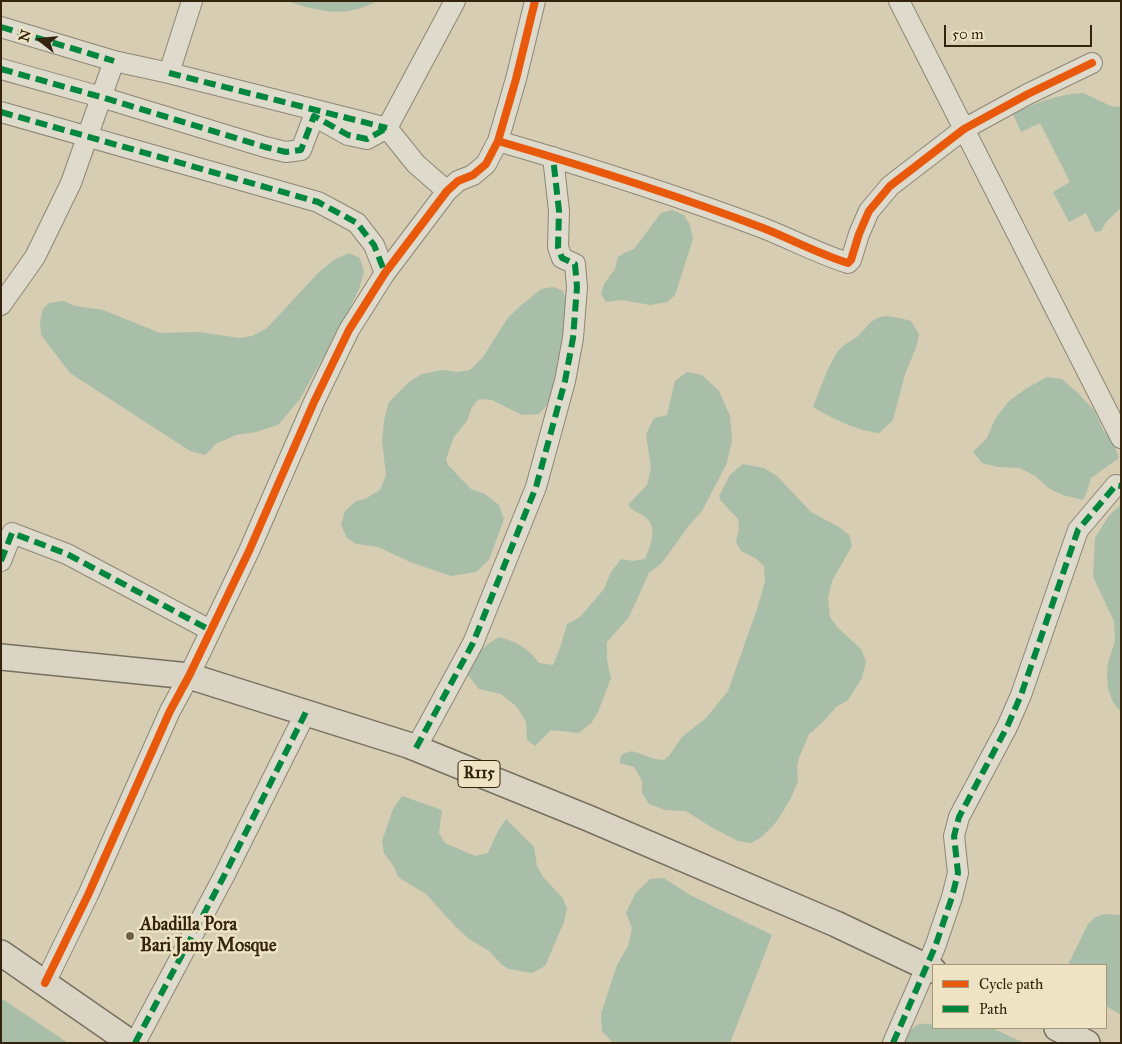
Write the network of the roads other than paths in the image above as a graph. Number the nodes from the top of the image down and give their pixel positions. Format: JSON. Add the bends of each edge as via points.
{"nodes":[{"id":1,"x":192,"y":1,"type":"edge"},
{"id":2,"x":454,"y":1,"type":"edge"},
{"id":3,"x":535,"y":1,"type":"edge"},
{"id":4,"x":899,"y":1,"type":"edge"},
{"id":5,"x":1,"y":27,"type":"edge"},
{"id":6,"x":114,"y":61,"type":"junction"},
{"id":7,"x":1092,"y":63,"type":"dead end"},
{"id":8,"x":1,"y":69,"type":"edge"},
{"id":9,"x":170,"y":73,"type":"junction"},
{"id":10,"x":101,"y":97,"type":"junction"},
{"id":11,"x":1,"y":112,"type":"edge"},
{"id":12,"x":387,"y":128,"type":"junction"},
{"id":13,"x":964,"y":129,"type":"junction"},
{"id":14,"x":88,"y":136,"type":"junction"},
{"id":15,"x":498,"y":141,"type":"junction"},
{"id":16,"x":552,"y":157,"type":"junction"},
{"id":17,"x":447,"y":191,"type":"junction"},
{"id":18,"x":385,"y":273,"type":"junction"},
{"id":19,"x":1,"y":305,"type":"edge"},
{"id":20,"x":1121,"y":438,"type":"edge"},
{"id":21,"x":1121,"y":486,"type":"edge"},
{"id":22,"x":1,"y":561,"type":"edge"},
{"id":23,"x":210,"y":630,"type":"junction"},
{"id":24,"x":1,"y":657,"type":"edge"},
{"id":25,"x":189,"y":676,"type":"junction"},
{"id":26,"x":306,"y":712,"type":"junction"},
{"id":27,"x":416,"y":748,"type":"junction"},
{"id":28,"x":1,"y":953,"type":"edge"},
{"id":29,"x":930,"y":968,"type":"edge"},
{"id":30,"x":44,"y":983,"type":"junction"},
{"id":31,"x":1059,"y":1029,"type":"edge"},
{"id":32,"x":130,"y":1043,"type":"edge"},
{"id":33,"x":135,"y":1043,"type":"edge"},
{"id":34,"x":893,"y":1043,"type":"edge"},
{"id":35,"x":1086,"y":1043,"type":"edge"}],
"edges":[{"from":1,"to":9,"type":"street"},
{"from":2,"to":12,"type":"street"},
{"from":3,"to":15,"type":"street"},
{"from":4,"to":13,"type":"street"},
{"from":5,"to":6,"type":"street"},
{"from":6,"to":9,"type":"street"},
{"from":6,"to":10,"type":"street"},
{"from":7,"to":13,"type":"street"},
{"from":8,"to":10,"type":"street"},
{"from":9,"to":12,"type":"street"},
{"from":10,"to":12,"type":"street","via":[[286,152],[301,150],[314,116],[348,135],[367,139]]},
{"from":10,"to":14,"type":"street"},
{"from":11,"to":14,"type":"street"},
{"from":12,"to":17,"type":"street","via":[[416,164]]},
{"from":13,"to":16,"type":"street","via":[[890,186],[869,211],[848,263],[764,229]]},
{"from":13,"to":20,"type":"street"},
{"from":14,"to":18,"type":"street","via":[[318,202],[357,223],[374,245]]},
{"from":14,"to":19,"type":"street","via":[[71,184],[35,257]]},
{"from":15,"to":16,"type":"street"},
{"from":15,"to":17,"type":"street","via":[[486,164]]},
{"from":16,"to":27,"type":"street","via":[[559,211],[558,247],[562,258],[575,264],[577,287],[565,381],[536,487],[473,644]]},
{"from":17,"to":18,"type":"street"},
{"from":18,"to":23,"type":"street","via":[[341,346]]},
{"from":21,"to":29,"type":"street","via":[[1116,485],[1078,530],[1021,695],[959,817],[954,836],[958,873]]},
{"from":22,"to":23,"type":"street","via":[[12,533],[67,554]]},
{"from":23,"to":25,"type":"street"},
{"from":24,"to":25,"type":"main road","number":"R115"},
{"from":25,"to":26,"type":"main road","number":"R115"},
{"from":25,"to":30,"type":"street"},
{"from":26,"to":27,"type":"main road","number":"R115"},
{"from":26,"to":33,"type":"street"},
{"from":27,"to":29,"type":"main road","number":"R115","via":[[827,920]]},
{"from":28,"to":30,"type":"main road"},
{"from":29,"to":34,"type":"street"},
{"from":30,"to":32,"type":"main road"},
{"from":31,"to":35,"type":"main road"}]}
